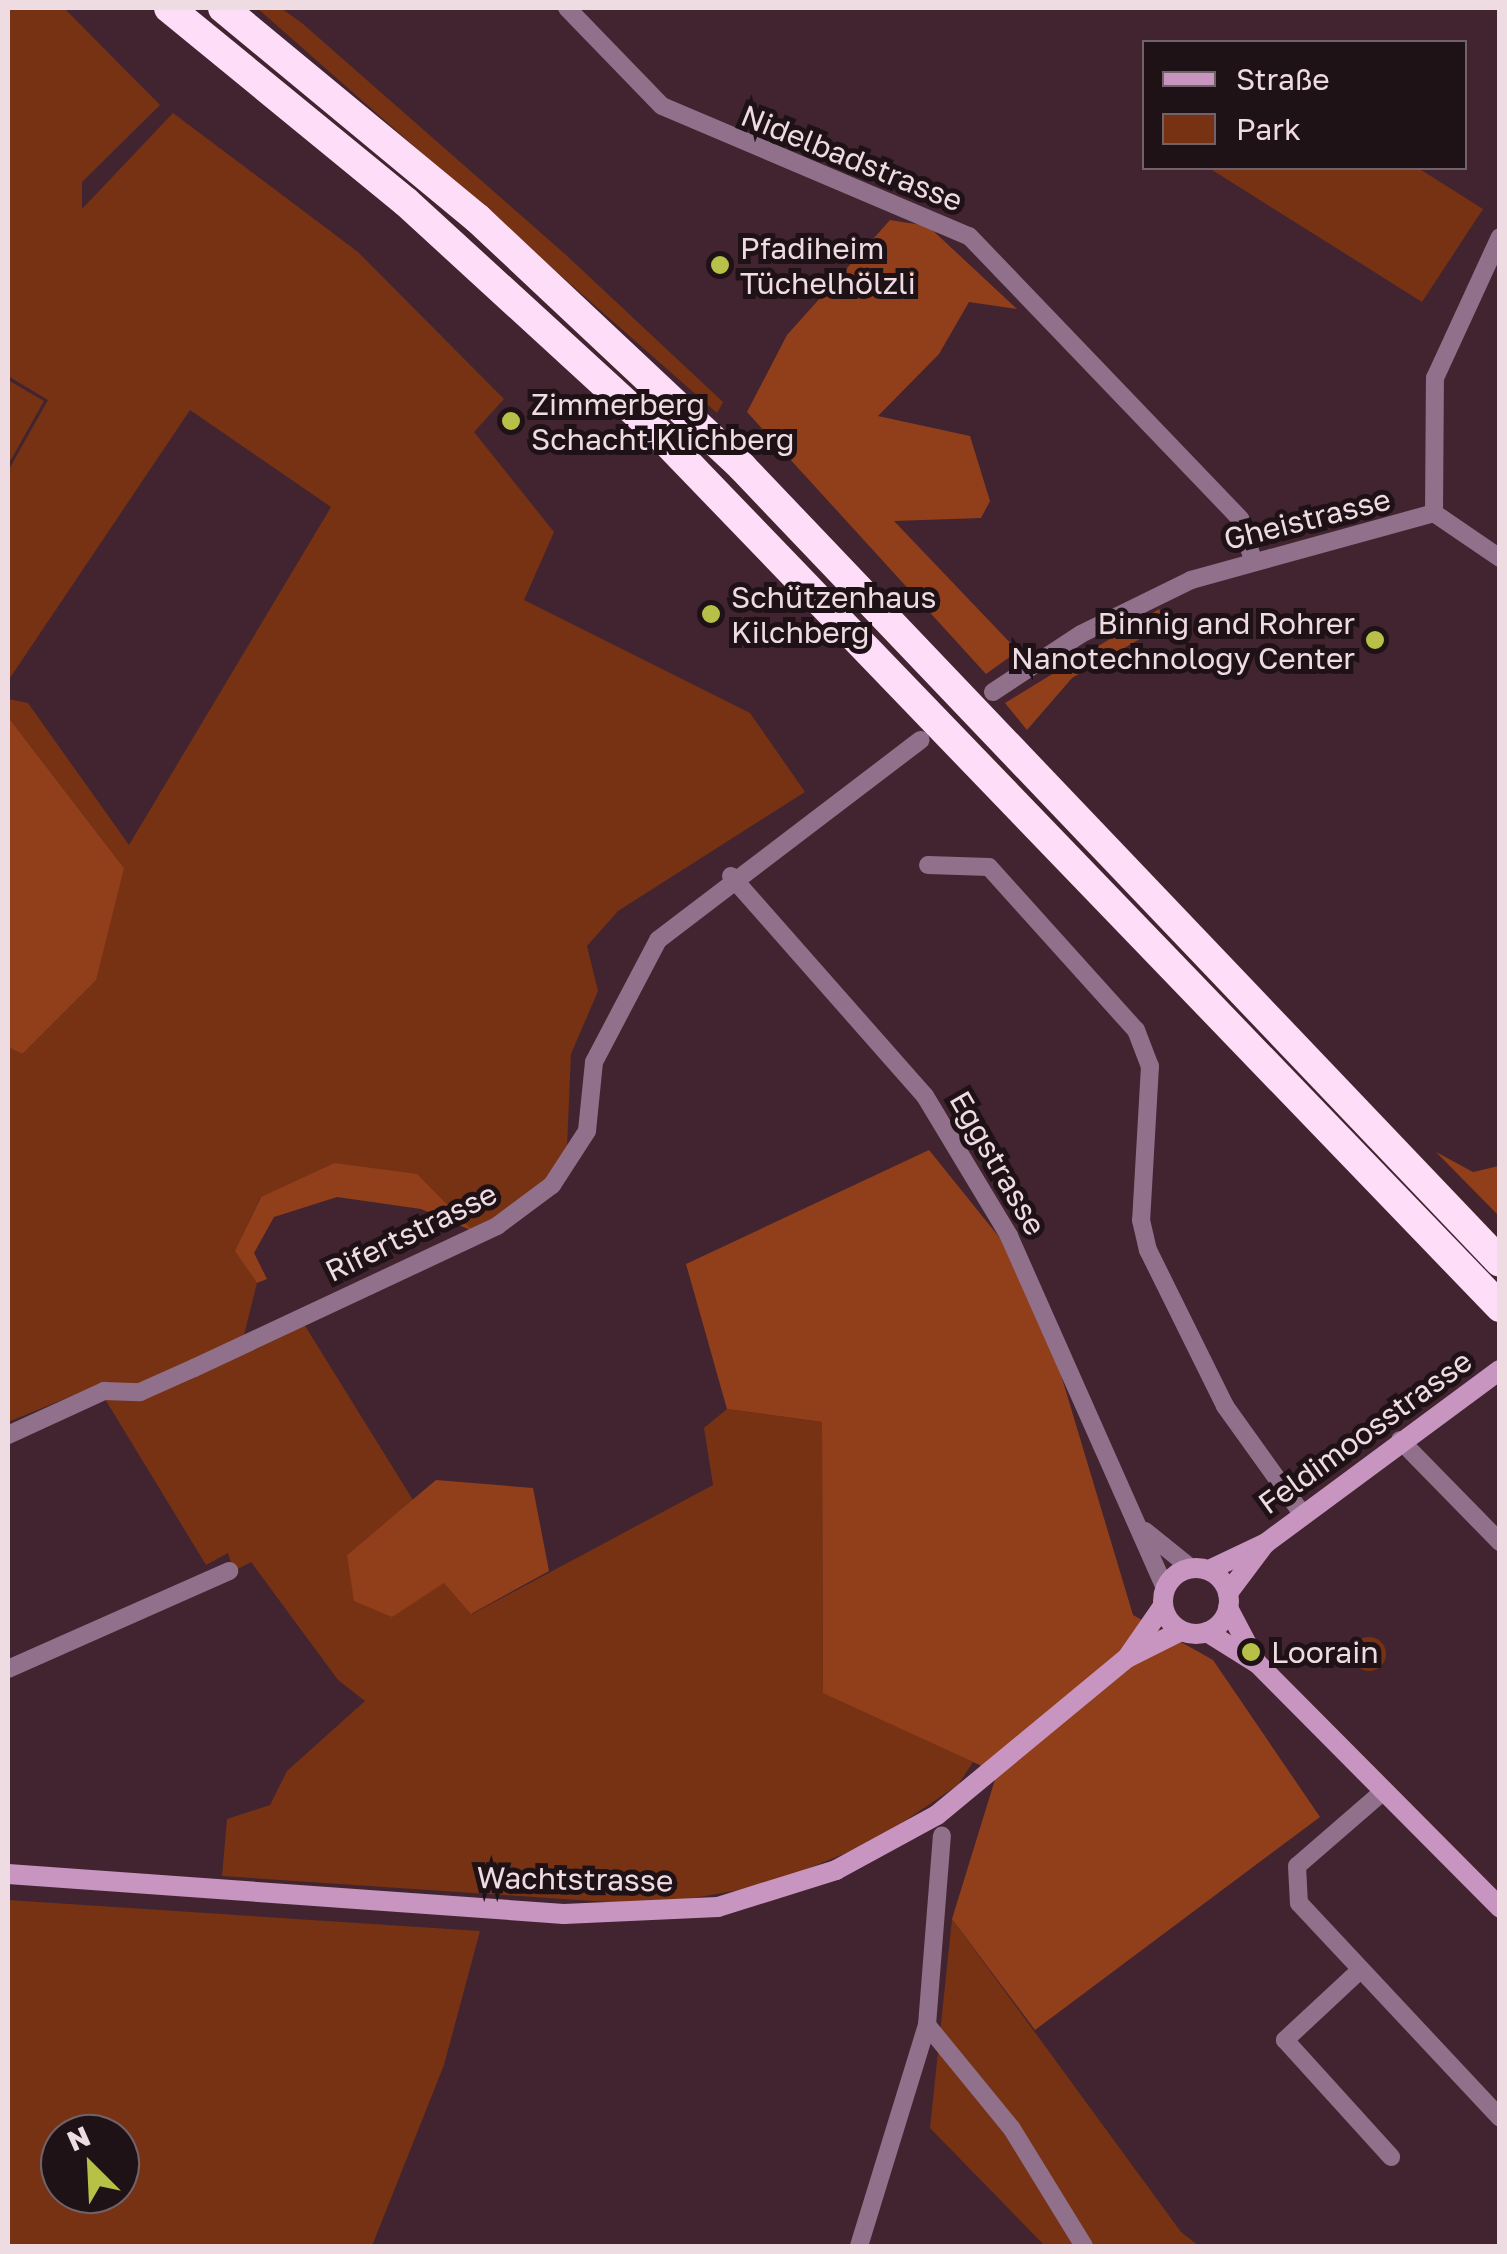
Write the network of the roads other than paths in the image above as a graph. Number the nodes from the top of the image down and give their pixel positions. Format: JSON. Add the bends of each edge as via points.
{"nodes":[{"id":1,"x":169,"y":8,"type":"edge"},
{"id":2,"x":223,"y":8,"type":"edge"},
{"id":3,"x":567,"y":8,"type":"edge"},
{"id":4,"x":1500,"y":237,"type":"edge"},
{"id":5,"x":1434,"y":513,"type":"junction"},
{"id":6,"x":1500,"y":558,"type":"edge"},
{"id":7,"x":1254,"y":560,"type":"junction"},
{"id":8,"x":993,"y":692,"type":"dead end"},
{"id":9,"x":921,"y":740,"type":"dead end"},
{"id":10,"x":928,"y":865,"type":"dead end"},
{"id":11,"x":732,"y":876,"type":"junction"},
{"id":12,"x":1500,"y":1262,"type":"edge"},
{"id":13,"x":1500,"y":1307,"type":"edge"},
{"id":14,"x":1500,"y":1370,"type":"edge"},
{"id":15,"x":8,"y":1435,"type":"edge"},
{"id":16,"x":1400,"y":1440,"type":"junction"},
{"id":17,"x":1302,"y":1515,"type":"junction"},
{"id":18,"x":1140,"y":1527,"type":"junction"},
{"id":19,"x":1500,"y":1542,"type":"edge"},
{"id":20,"x":1266,"y":1543,"type":"junction"},
{"id":21,"x":1200,"y":1569,"type":"junction"},
{"id":22,"x":229,"y":1571,"type":"dead end"},
{"id":23,"x":1164,"y":1597,"type":"junction"},
{"id":24,"x":1228,"y":1600,"type":"junction"},
{"id":25,"x":1181,"y":1631,"type":"junction"},
{"id":26,"x":1206,"y":1632,"type":"junction"},
{"id":27,"x":1127,"y":1658,"type":"junction"},
{"id":28,"x":1257,"y":1663,"type":"junction"},
{"id":29,"x":8,"y":1668,"type":"edge"},
{"id":30,"x":1379,"y":1795,"type":"junction"},
{"id":31,"x":942,"y":1836,"type":"dead end"},
{"id":32,"x":8,"y":1874,"type":"edge"},
{"id":33,"x":1500,"y":1908,"type":"edge"},
{"id":34,"x":1358,"y":1972,"type":"junction"},
{"id":35,"x":927,"y":2025,"type":"junction"},
{"id":36,"x":1500,"y":2118,"type":"edge"},
{"id":37,"x":1391,"y":2157,"type":"dead end"},
{"id":38,"x":859,"y":2246,"type":"edge"},
{"id":39,"x":1084,"y":2246,"type":"edge"}],
"edges":[{"from":1,"to":13,"type":"highway","via":[[392,190],[648,422]]},
{"from":2,"to":12,"type":"highway","via":[[477,218],[691,417]]},
{"from":3,"to":7,"type":"street","name":"Nidelbadstrasse","via":[[662,106],[969,236],[1240,519]]},
{"from":4,"to":5,"type":"street","name":"Gheistrasse","via":[[1434,378]]},
{"from":5,"to":6,"type":"street"},
{"from":5,"to":7,"type":"street","name":"Gheistrasse"},
{"from":7,"to":8,"type":"street","name":"Gheistrasse","via":[[1135,605]]},
{"from":9,"to":11,"type":"street"},
{"from":10,"to":17,"type":"street","via":[[990,867],[1136,1030],[1150,1066],[1140,1220],[1148,1250],[1225,1406]]},
{"from":11,"to":15,"type":"street","name":"Rifertstrasse","via":[[658,940],[623,999],[594,1062],[587,1131],[552,1185],[497,1226],[194,1368],[140,1392],[104,1391]]},
{"from":11,"to":18,"type":"street","name":"Eggstrasse","via":[[925,1096],[1009,1236],[1088,1430]]},
{"from":14,"to":16,"type":"main road","name":"Feldimoosstrasse"},
{"from":16,"to":17,"type":"main road","name":"Feldimoosstrasse"},
{"from":16,"to":19,"type":"street"},
{"from":17,"to":20,"type":"main road","name":"Feldimoosstrasse"},
{"from":18,"to":21,"type":"street","name":"Eggstrasse"},
{"from":18,"to":23,"type":"street","name":"Eggstrasse"},
{"from":20,"to":21,"type":"main road","name":"Feldimoosstrasse"},
{"from":20,"to":24,"type":"main road","name":"Feldimoosstrasse"},
{"from":21,"to":23,"type":"main road","name":"Feldimoosstrasse"},
{"from":21,"to":24,"type":"main road"},
{"from":22,"to":29,"type":"street"},
{"from":23,"to":25,"type":"main road"},
{"from":23,"to":27,"type":"main road","name":"Wachtstrasse"},
{"from":24,"to":26,"type":"main road","name":"Feldimoosstrasse"},
{"from":24,"to":28,"type":"main road"},
{"from":25,"to":26,"type":"main road"},
{"from":25,"to":27,"type":"main road","name":"Wachtstrasse"},
{"from":26,"to":28,"type":"main road"},
{"from":27,"to":32,"type":"main road","name":"Wachtstrasse","via":[[937,1815],[836,1870],[718,1906],[564,1914]]},
{"from":28,"to":30,"type":"main road"},
{"from":30,"to":33,"type":"main road"},
{"from":30,"to":34,"type":"street","via":[[1297,1866],[1293,1886]]},
{"from":31,"to":35,"type":"street"},
{"from":34,"to":36,"type":"street"},
{"from":34,"to":37,"type":"street","via":[[1286,2040]]},
{"from":35,"to":38,"type":"street"},
{"from":35,"to":39,"type":"street","via":[[1012,2129]]}]}
